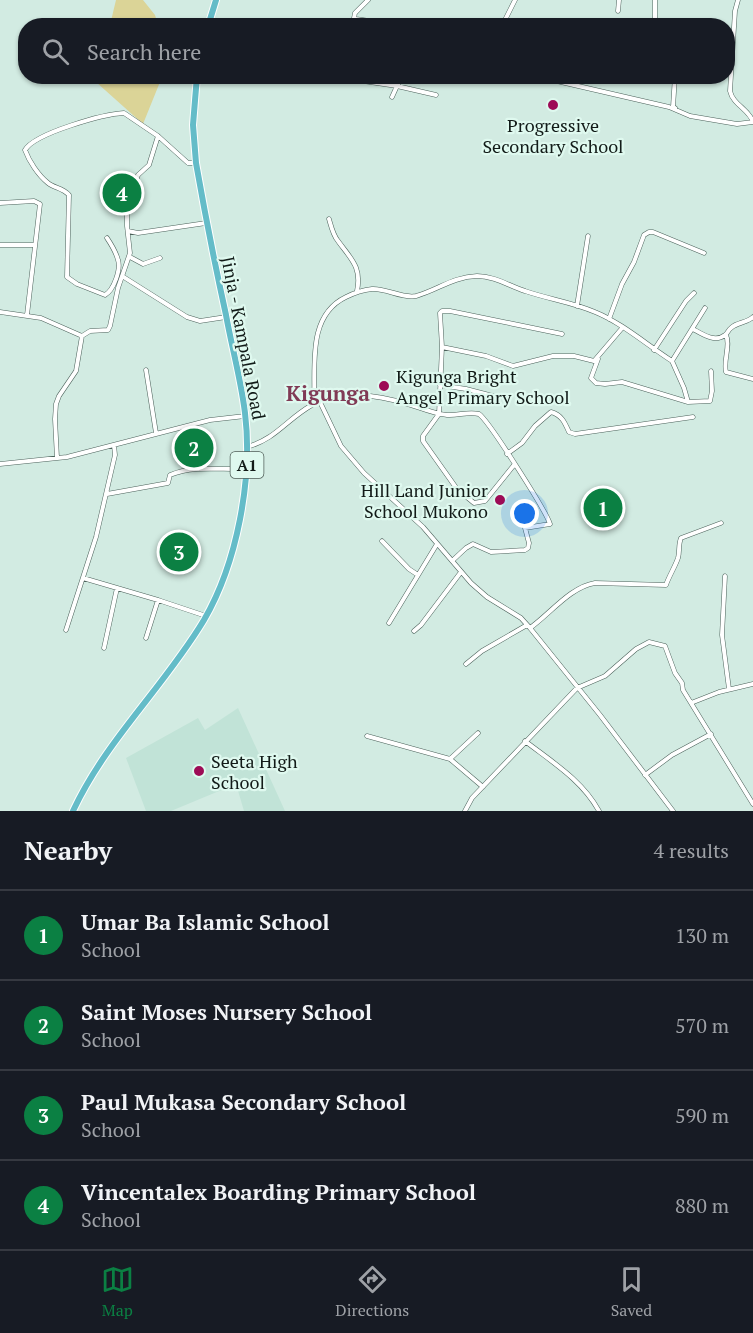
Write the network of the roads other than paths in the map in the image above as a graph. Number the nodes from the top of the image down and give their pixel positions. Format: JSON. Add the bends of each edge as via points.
{"nodes":[{"id":1,"x":216,"y":0,"type":"edge"},
{"id":2,"x":368,"y":0,"type":"edge"},
{"id":3,"x":514,"y":0,"type":"edge"},
{"id":4,"x":619,"y":0,"type":"edge"},
{"id":5,"x":655,"y":0,"type":"edge"},
{"id":6,"x":738,"y":0,"type":"edge"},
{"id":7,"x":618,"y":11,"type":"dead end"},
{"id":8,"x":210,"y":18,"type":"edge"},
{"id":9,"x":354,"y":18,"type":"edge"},
{"id":10,"x":506,"y":18,"type":"edge"},
{"id":11,"x":655,"y":18,"type":"edge"},
{"id":12,"x":735,"y":18,"type":"edge"},
{"id":13,"x":197,"y":84,"type":"edge"},
{"id":14,"x":383,"y":84,"type":"edge"},
{"id":15,"x":569,"y":84,"type":"edge"},
{"id":16,"x":674,"y":84,"type":"edge"},
{"id":17,"x":730,"y":84,"type":"edge"},
{"id":18,"x":397,"y":86,"type":"junction"},
{"id":19,"x":436,"y":95,"type":"dead end"},
{"id":20,"x":392,"y":97,"type":"dead end"},
{"id":21,"x":676,"y":109,"type":"junction"},
{"id":22,"x":753,"y":122,"type":"edge"},
{"id":23,"x":158,"y":136,"type":"junction"},
{"id":24,"x":196,"y":163,"type":"junction"},
{"id":25,"x":0,"y":202,"type":"edge"},
{"id":26,"x":328,"y":219,"type":"dead end"},
{"id":27,"x":207,"y":223,"type":"junction"},
{"id":28,"x":128,"y":231,"type":"junction"},
{"id":29,"x":588,"y":236,"type":"dead end"},
{"id":30,"x":107,"y":238,"type":"dead end"},
{"id":31,"x":0,"y":245,"type":"edge"},
{"id":32,"x":35,"y":245,"type":"junction"},
{"id":33,"x":704,"y":253,"type":"dead end"},
{"id":34,"x":130,"y":257,"type":"junction"},
{"id":35,"x":160,"y":258,"type":"dead end"},
{"id":36,"x":122,"y":276,"type":"junction"},
{"id":37,"x":357,"y":291,"type":"junction"},
{"id":38,"x":694,"y":293,"type":"dead end"},
{"id":39,"x":578,"y":306,"type":"junction"},
{"id":40,"x":705,"y":308,"type":"dead end"},
{"id":41,"x":0,"y":312,"type":"edge"},
{"id":42,"x":27,"y":315,"type":"junction"},
{"id":43,"x":226,"y":317,"type":"junction"},
{"id":44,"x":753,"y":317,"type":"edge"},
{"id":45,"x":609,"y":319,"type":"junction"},
{"id":46,"x":623,"y":327,"type":"junction"},
{"id":47,"x":693,"y":329,"type":"junction"},
{"id":48,"x":562,"y":334,"type":"dead end"},
{"id":49,"x":726,"y":335,"type":"junction"},
{"id":50,"x":82,"y":336,"type":"junction"},
{"id":51,"x":442,"y":347,"type":"junction"},
{"id":52,"x":654,"y":350,"type":"junction"},
{"id":53,"x":598,"y":358,"type":"junction"},
{"id":54,"x":672,"y":361,"type":"junction"},
{"id":55,"x":146,"y":370,"type":"dead end"},
{"id":56,"x":711,"y":371,"type":"dead end"},
{"id":57,"x":753,"y":379,"type":"edge"},
{"id":58,"x":440,"y":385,"type":"junction"},
{"id":59,"x":493,"y":396,"type":"dead end"},
{"id":60,"x":320,"y":402,"type":"junction"},
{"id":61,"x":688,"y":402,"type":"junction"},
{"id":62,"x":314,"y":404,"type":"junction"},
{"id":63,"x":439,"y":414,"type":"junction"},
{"id":64,"x":245,"y":416,"type":"junction"},
{"id":65,"x":693,"y":417,"type":"dead end"},
{"id":66,"x":156,"y":433,"type":"junction"},
{"id":67,"x":114,"y":445,"type":"junction"},
{"id":68,"x":247,"y":447,"type":"junction"},
{"id":69,"x":507,"y":453,"type":"junction"},
{"id":70,"x":57,"y":458,"type":"junction"},
{"id":71,"x":0,"y":464,"type":"edge"},
{"id":72,"x":514,"y":465,"type":"junction"},
{"id":73,"x":247,"y":470,"type":"junction"},
{"id":74,"x":106,"y":494,"type":"junction"},
{"id":75,"x":721,"y":522,"type":"dead end"},
{"id":76,"x":382,"y":541,"type":"dead end"},
{"id":77,"x":437,"y":544,"type":"junction"},
{"id":78,"x":452,"y":561,"type":"junction"},
{"id":79,"x":461,"y":573,"type":"junction"},
{"id":80,"x":418,"y":575,"type":"junction"},
{"id":81,"x":724,"y":576,"type":"dead end"},
{"id":82,"x":83,"y":578,"type":"junction"},
{"id":83,"x":117,"y":588,"type":"junction"},
{"id":84,"x":158,"y":600,"type":"junction"},
{"id":85,"x":206,"y":616,"type":"junction"},
{"id":86,"x":390,"y":623,"type":"dead end"},
{"id":87,"x":529,"y":626,"type":"junction"},
{"id":88,"x":66,"y":630,"type":"dead end"},
{"id":89,"x":414,"y":631,"type":"dead end"},
{"id":90,"x":146,"y":638,"type":"dead end"},
{"id":91,"x":104,"y":648,"type":"dead end"},
{"id":92,"x":466,"y":664,"type":"dead end"},
{"id":93,"x":753,"y":684,"type":"edge"},
{"id":94,"x":577,"y":688,"type":"junction"},
{"id":95,"x":729,"y":688,"type":"junction"},
{"id":96,"x":691,"y":703,"type":"junction"},
{"id":97,"x":478,"y":733,"type":"dead end"},
{"id":98,"x":711,"y":734,"type":"junction"},
{"id":99,"x":367,"y":736,"type":"dead end"},
{"id":100,"x":525,"y":741,"type":"junction"},
{"id":101,"x":450,"y":759,"type":"junction"},
{"id":102,"x":645,"y":775,"type":"junction"},
{"id":103,"x":483,"y":787,"type":"junction"},
{"id":104,"x":753,"y":804,"type":"edge"},
{"id":105,"x":73,"y":811,"type":"edge"},
{"id":106,"x":465,"y":811,"type":"edge"},
{"id":107,"x":599,"y":811,"type":"edge"},
{"id":108,"x":673,"y":811,"type":"edge"}],
"edges":[{"from":1,"to":8,"type":"highway"},
{"from":2,"to":9,"type":"street"},
{"from":3,"to":10,"type":"street"},
{"from":4,"to":7,"type":"street"},
{"from":5,"to":11,"type":"street"},
{"from":6,"to":12,"type":"street"},
{"from":13,"to":24,"type":"highway","name":"Jinja - Kampala Road","number":"A1"},
{"from":14,"to":18,"type":"street"},
{"from":15,"to":21,"type":"street"},
{"from":16,"to":21,"type":"street"},
{"from":17,"to":22,"type":"street","via":[[734,99]]},
{"from":18,"to":19,"type":"street"},
{"from":18,"to":20,"type":"street"},
{"from":21,"to":22,"type":"street","via":[[690,116],[736,124]]},
{"from":23,"to":24,"type":"street","via":[[188,163]]},
{"from":23,"to":28,"type":"street","via":[[148,165],[138,175],[127,213]]},
{"from":23,"to":30,"type":"street","via":[[129,115],[119,114],[61,129],[26,147],[26,153],[47,183],[69,195],[67,277],[105,295],[119,267]]},
{"from":24,"to":27,"type":"highway","name":"Jinja - Kampala Road","number":"A1"},
{"from":25,"to":32,"type":"street","via":[[40,204]]},
{"from":26,"to":37,"type":"street","via":[[336,239],[355,264],[360,279]]},
{"from":27,"to":28,"type":"street"},
{"from":27,"to":43,"type":"highway","name":"Jinja - Kampala Road","number":"A1"},
{"from":28,"to":34,"type":"street"},
{"from":29,"to":39,"type":"street"},
{"from":31,"to":32,"type":"street"},
{"from":32,"to":42,"type":"street"},
{"from":33,"to":45,"type":"street","via":[[653,232],[644,235]]},
{"from":34,"to":35,"type":"street","via":[[144,264]]},
{"from":34,"to":36,"type":"street"},
{"from":36,"to":43,"type":"street","via":[[187,316],[200,321]]},
{"from":36,"to":50,"type":"street","via":[[108,330],[90,331]]},
{"from":37,"to":39,"type":"street","via":[[373,289],[413,296],[450,281],[478,276]]},
{"from":37,"to":62,"type":"street","via":[[335,303],[320,325],[314,352]]},
{"from":38,"to":52,"type":"street"},
{"from":39,"to":45,"type":"street"},
{"from":40,"to":47,"type":"street"},
{"from":41,"to":42,"type":"street"},
{"from":42,"to":50,"type":"street"},
{"from":43,"to":64,"type":"highway","name":"Jinja - Kampala Road","number":"A1"},
{"from":44,"to":49,"type":"street","via":[[730,328]]},
{"from":45,"to":46,"type":"street"},
{"from":46,"to":52,"type":"street"},
{"from":46,"to":53,"type":"street"},
{"from":47,"to":49,"type":"street","via":[[717,339]]},
{"from":47,"to":54,"type":"street"},
{"from":48,"to":51,"type":"street","via":[[450,310],[442,311],[440,318]]},
{"from":49,"to":57,"type":"street","via":[[726,372]]},
{"from":50,"to":70,"type":"street","via":[[78,364],[57,404]]},
{"from":51,"to":53,"type":"street","via":[[513,366],[553,356],[590,361]]},
{"from":51,"to":58,"type":"street"},
{"from":52,"to":54,"type":"street"},
{"from":53,"to":61,"type":"street","via":[[591,378],[596,383],[622,382]]},
{"from":54,"to":61,"type":"street"},
{"from":55,"to":66,"type":"street"},
{"from":56,"to":61,"type":"street","via":[[710,400]]},
{"from":58,"to":59,"type":"street"},
{"from":58,"to":63,"type":"street"},
{"from":60,"to":62,"type":"street"},
{"from":60,"to":63,"type":"street","via":[[374,396]]},
{"from":60,"to":77,"type":"street","via":[[345,453]]},
{"from":62,"to":68,"type":"street","via":[[271,437]]},
{"from":63,"to":69,"type":"street","via":[[479,414]]},
{"from":63,"to":72,"type":"street","via":[[423,441],[470,501],[485,501]]},
{"from":64,"to":66,"type":"street"},
{"from":64,"to":68,"type":"highway","name":"Jinja - Kampala Road","number":"A1"},
{"from":65,"to":69,"type":"street","via":[[575,434],[551,412]]},
{"from":66,"to":67,"type":"street"},
{"from":67,"to":70,"type":"street"},
{"from":67,"to":74,"type":"street"},
{"from":68,"to":73,"type":"highway","name":"Jinja - Kampala Road","number":"A1"},
{"from":69,"to":72,"type":"street"},
{"from":70,"to":71,"type":"street"},
{"from":72,"to":78,"type":"street","via":[[550,524],[525,528],[529,543],[525,550],[491,552],[473,544]]},
{"from":73,"to":74,"type":"street","via":[[183,470],[171,475],[168,483]]},
{"from":73,"to":85,"type":"highway","name":"Jinja - Kampala Road","number":"A1","via":[[238,529]]},
{"from":74,"to":82,"type":"street"},
{"from":75,"to":87,"type":"street","via":[[681,538],[679,556],[666,585],[586,585]]},
{"from":76,"to":80,"type":"street"},
{"from":77,"to":78,"type":"street"},
{"from":77,"to":80,"type":"street"},
{"from":78,"to":79,"type":"street"},
{"from":79,"to":87,"type":"street","via":[[477,590]]},
{"from":79,"to":89,"type":"street"},
{"from":80,"to":86,"type":"street"},
{"from":81,"to":95,"type":"street","via":[[722,635]]},
{"from":82,"to":83,"type":"street"},
{"from":82,"to":88,"type":"street"},
{"from":83,"to":84,"type":"street"},
{"from":83,"to":91,"type":"street"},
{"from":84,"to":85,"type":"street"},
{"from":84,"to":90,"type":"street"},
{"from":85,"to":105,"type":"highway","name":"Jinja - Kampala Road","number":"A1","via":[[175,664],[111,746]]},
{"from":87,"to":92,"type":"street"},
{"from":87,"to":94,"type":"street"},
{"from":93,"to":95,"type":"street"},
{"from":94,"to":96,"type":"street","via":[[605,676],[649,642],[665,646]]},
{"from":94,"to":100,"type":"street"},
{"from":94,"to":102,"type":"street"},
{"from":95,"to":96,"type":"street"},
{"from":96,"to":98,"type":"street"},
{"from":97,"to":101,"type":"street"},
{"from":98,"to":102,"type":"street"},
{"from":98,"to":104,"type":"street"},
{"from":99,"to":101,"type":"street"},
{"from":100,"to":103,"type":"street"},
{"from":100,"to":107,"type":"street","via":[[576,780]]},
{"from":101,"to":103,"type":"street"},
{"from":102,"to":108,"type":"street"},
{"from":103,"to":106,"type":"street"}]}
